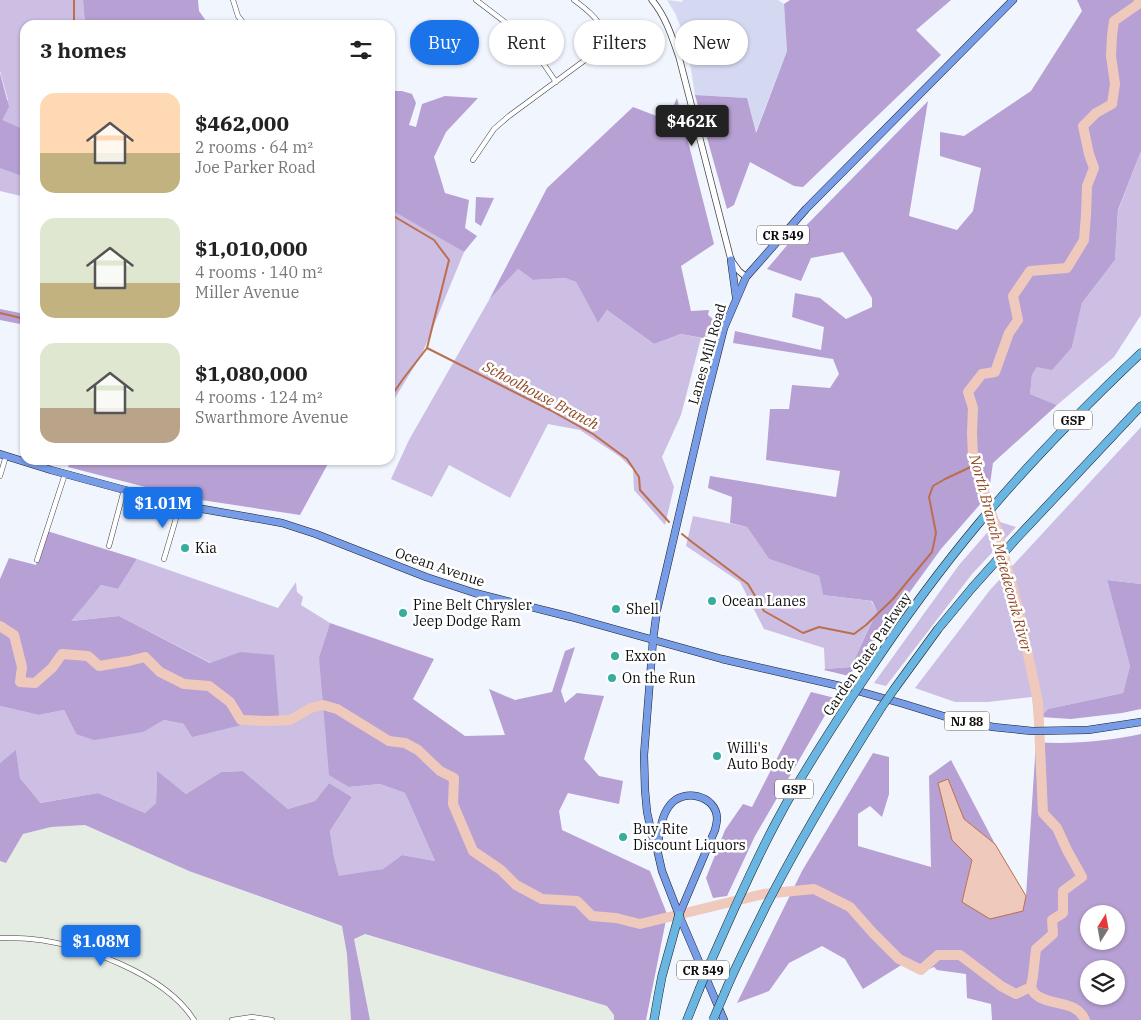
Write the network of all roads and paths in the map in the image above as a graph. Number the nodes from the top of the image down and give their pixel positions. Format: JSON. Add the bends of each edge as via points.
{"nodes":[{"id":1,"x":233,"y":0,"type":"edge"},
{"id":2,"x":476,"y":0,"type":"edge"},
{"id":3,"x":574,"y":0,"type":"edge"},
{"id":4,"x":652,"y":0,"type":"edge"},
{"id":5,"x":1013,"y":0,"type":"edge"},
{"id":6,"x":241,"y":20,"type":"edge"},
{"id":7,"x":556,"y":82,"type":"junction"},
{"id":8,"x":473,"y":160,"type":"dead end"},
{"id":9,"x":731,"y":260,"type":"junction"},
{"id":10,"x":746,"y":277,"type":"junction"},
{"id":11,"x":736,"y":298,"type":"junction"},
{"id":12,"x":1141,"y":353,"type":"edge"},
{"id":13,"x":1141,"y":406,"type":"edge"},
{"id":14,"x":3,"y":455,"type":"edge"},
{"id":15,"x":20,"y":460,"type":"edge"},
{"id":16,"x":36,"y":465,"type":"edge"},
{"id":17,"x":65,"y":474,"type":"junction"},
{"id":18,"x":0,"y":476,"type":"edge"},
{"id":19,"x":124,"y":490,"type":"junction"},
{"id":20,"x":180,"y":505,"type":"junction"},
{"id":21,"x":109,"y":546,"type":"dead end"},
{"id":22,"x":164,"y":559,"type":"dead end"},
{"id":23,"x":36,"y":560,"type":"dead end"},
{"id":24,"x":653,"y":640,"type":"junction"},
{"id":25,"x":1141,"y":722,"type":"edge"},
{"id":26,"x":657,"y":849,"type":"junction"},
{"id":27,"x":679,"y":919,"type":"junction"},
{"id":28,"x":0,"y":938,"type":"edge"},
{"id":29,"x":194,"y":1020,"type":"edge"},
{"id":30,"x":232,"y":1020,"type":"edge"},
{"id":31,"x":272,"y":1020,"type":"edge"},
{"id":32,"x":654,"y":1020,"type":"edge"},
{"id":33,"x":688,"y":1020,"type":"edge"},
{"id":34,"x":713,"y":1020,"type":"edge"},
{"id":35,"x":724,"y":1020,"type":"edge"}],
"edges":[{"from":1,"to":6,"type":"street"},
{"from":2,"to":7,"type":"street","via":[[514,29],[534,50]]},
{"from":3,"to":7,"type":"street","via":[[599,24],[601,43],[596,52]]},
{"from":4,"to":9,"type":"street","via":[[668,26],[679,58]]},
{"from":5,"to":10,"type":"main road","name":"Lanes Mill Road","number":"CR 549","via":[[806,209]]},
{"from":7,"to":8,"type":"street","via":[[494,129]]},
{"from":9,"to":10,"type":"street"},
{"from":9,"to":11,"type":"main road"},
{"from":10,"to":11,"type":"main road","name":"Lanes Mill Road","number":"CR 549"},
{"from":11,"to":24,"type":"main road","name":"Lanes Mill Road","number":"CR 549","via":[[724,328],[707,395],[657,610]]},
{"from":12,"to":33,"type":"highway","name":"Garden State Parkway","number":"GSP","bridge":true,"via":[[1090,402],[978,524],[929,586],[866,676],[780,815],[732,913]]},
{"from":13,"to":34,"type":"highway","number":"GSP","bridge":true,"via":[[972,588],[881,708],[783,873]]},
{"from":14,"to":15,"type":"main road","name":"Ocean Avenue","number":"NJ 88"},
{"from":14,"to":18,"type":"street"},
{"from":16,"to":17,"type":"main road","name":"Ocean Avenue","number":"NJ 88"},
{"from":17,"to":19,"type":"main road","name":"Ocean Avenue","number":"NJ 88"},
{"from":17,"to":23,"type":"street"},
{"from":19,"to":20,"type":"main road","name":"Ocean Avenue","number":"NJ 88"},
{"from":19,"to":21,"type":"street"},
{"from":20,"to":22,"type":"street"},
{"from":20,"to":24,"type":"main road","name":"Ocean Avenue","number":"NJ 88","via":[[282,523],[458,588]]},
{"from":24,"to":25,"type":"main road","name":"Ocean Avenue","number":"NJ 88","via":[[993,727],[1088,730]]},
{"from":24,"to":26,"type":"main road","number":"CR 549","via":[[644,764],[647,812]]},
{"from":26,"to":27,"type":"main road","number":"CR 549"},
{"from":26,"to":27,"type":"main road","via":[[666,811],[677,798],[698,796],[710,804],[717,818],[715,830]]},
{"from":27,"to":32,"type":"highway","via":[[662,976]]},
{"from":27,"to":35,"type":"main road","number":"CR 549"},
{"from":28,"to":29,"type":"street","via":[[30,939],[74,947],[118,964],[160,986]]},
{"from":30,"to":31,"type":"street","via":[[252,1017]]}]}
